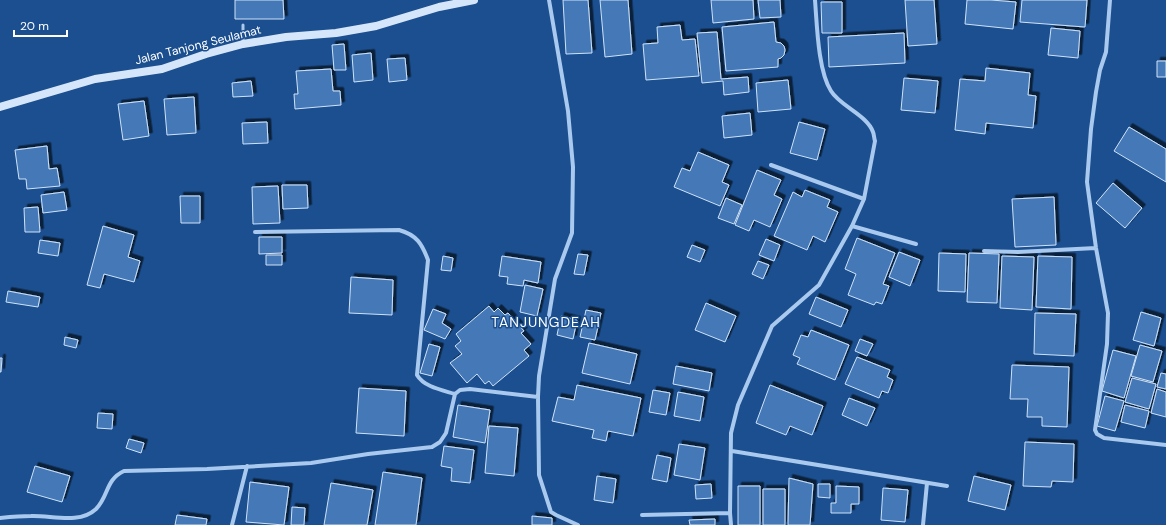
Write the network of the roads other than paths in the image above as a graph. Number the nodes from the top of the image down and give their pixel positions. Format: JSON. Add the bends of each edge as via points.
{"nodes":[{"id":1,"x":474,"y":0,"type":"edge"},
{"id":2,"x":549,"y":0,"type":"edge"},
{"id":3,"x":815,"y":0,"type":"edge"},
{"id":4,"x":1110,"y":0,"type":"edge"},
{"id":5,"x":243,"y":25,"type":"dead end"},
{"id":6,"x":244,"y":44,"type":"junction"},
{"id":7,"x":0,"y":107,"type":"edge"},
{"id":8,"x":771,"y":165,"type":"dead end"},
{"id":9,"x":864,"y":199,"type":"junction"},
{"id":10,"x":852,"y":226,"type":"junction"},
{"id":11,"x":255,"y":232,"type":"dead end"},
{"id":12,"x":916,"y":244,"type":"dead end"},
{"id":13,"x":1096,"y":248,"type":"junction"},
{"id":14,"x":984,"y":251,"type":"dead end"},
{"id":15,"x":455,"y":394,"type":"junction"},
{"id":16,"x":538,"y":397,"type":"junction"},
{"id":17,"x":1166,"y":445,"type":"edge"},
{"id":18,"x":732,"y":451,"type":"junction"},
{"id":19,"x":247,"y":466,"type":"junction"},
{"id":20,"x":926,"y":483,"type":"junction"},
{"id":21,"x":946,"y":486,"type":"dead end"},
{"id":22,"x":730,"y":513,"type":"junction"},
{"id":23,"x":642,"y":515,"type":"dead end"},
{"id":24,"x":0,"y":518,"type":"edge"},
{"id":25,"x":232,"y":525,"type":"edge"},
{"id":26,"x":578,"y":525,"type":"edge"},
{"id":27,"x":731,"y":525,"type":"edge"},
{"id":28,"x":923,"y":525,"type":"edge"}],
"edges":[{"from":1,"to":6,"type":"street","name":"Jalan Tanjong Seulamat","via":[[439,7],[376,26]]},
{"from":2,"to":16,"type":"street","via":[[568,111],[573,167],[572,233],[551,295]]},
{"from":3,"to":9,"type":"street","via":[[818,43],[826,80],[835,96],[873,131],[874,141]]},
{"from":4,"to":13,"type":"street","via":[[1106,52],[1100,70],[1091,129],[1087,182]]},
{"from":5,"to":6,"type":"lane"},
{"from":6,"to":7,"type":"street","name":"Jalan Tanjong Seulamat","via":[[162,69],[95,79]]},
{"from":8,"to":9,"type":"street"},
{"from":9,"to":10,"type":"street"},
{"from":10,"to":12,"type":"street"},
{"from":10,"to":18,"type":"street","via":[[819,285],[772,326],[738,405],[731,433]]},
{"from":11,"to":15,"type":"street","via":[[399,230],[410,233],[424,248],[428,260],[417,375],[425,384]]},
{"from":13,"to":14,"type":"street"},
{"from":13,"to":17,"type":"street","via":[[1108,313],[1107,344],[1095,430],[1104,438]]},
{"from":15,"to":16,"type":"street","via":[[460,390],[470,389]]},
{"from":15,"to":19,"type":"street","via":[[446,433],[440,442],[432,447],[311,463]]},
{"from":16,"to":26,"type":"street","via":[[539,475],[551,512]]},
{"from":18,"to":20,"type":"street"},
{"from":18,"to":22,"type":"street"},
{"from":19,"to":24,"type":"street","via":[[124,470],[110,482],[101,503],[84,515],[72,518]]},
{"from":19,"to":25,"type":"street"},
{"from":20,"to":21,"type":"street"},
{"from":20,"to":28,"type":"street"},
{"from":22,"to":23,"type":"street"},
{"from":22,"to":27,"type":"street"}]}
